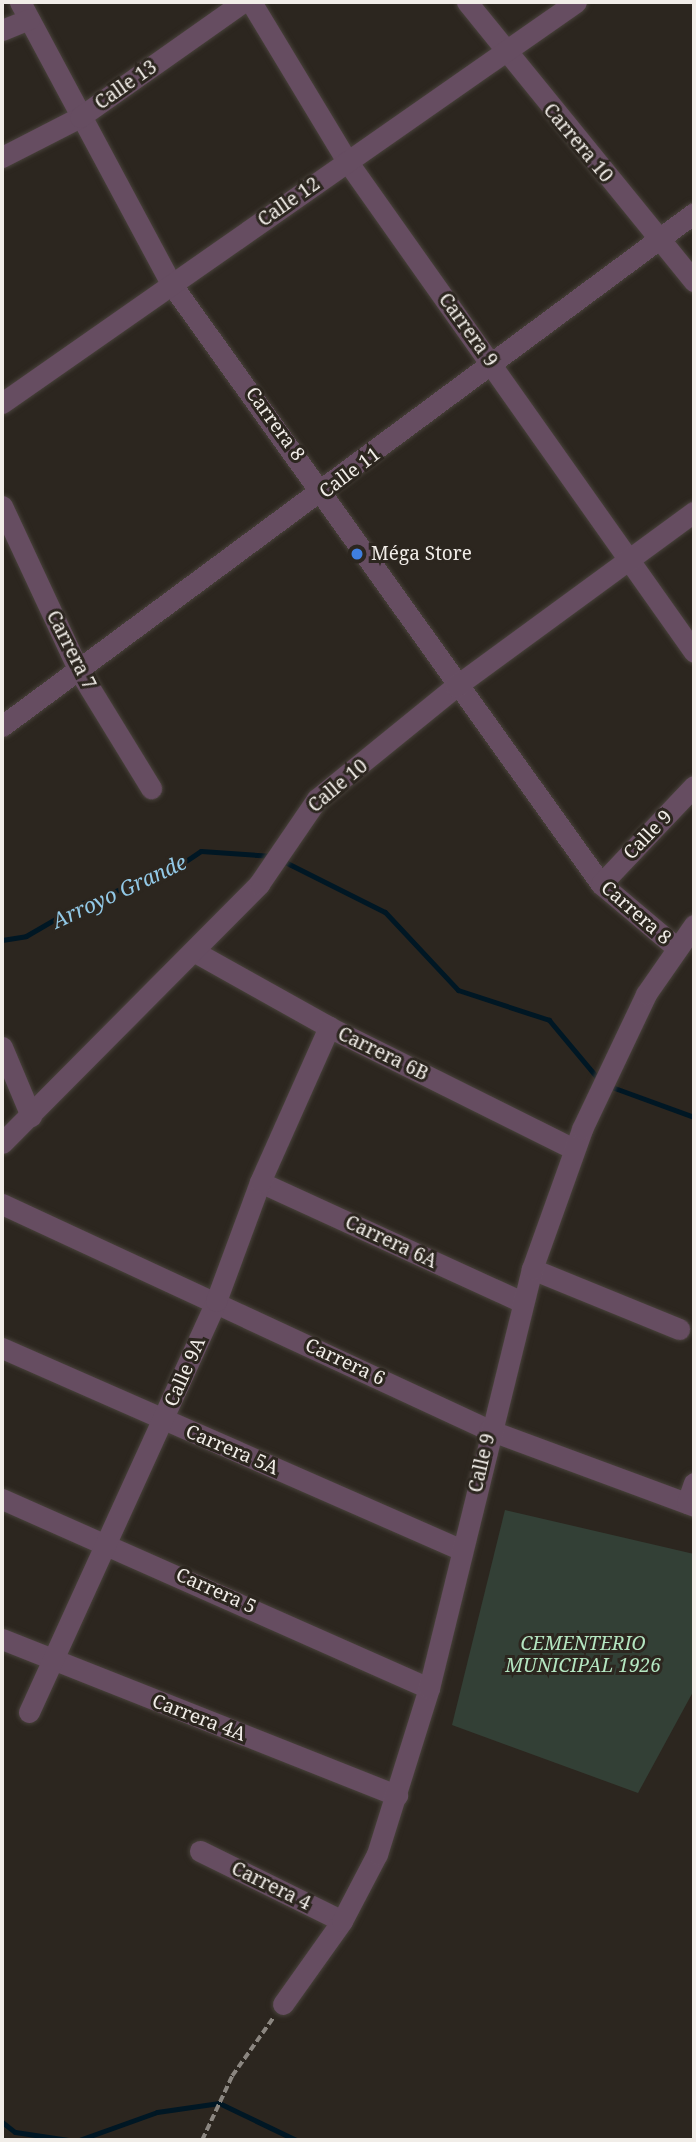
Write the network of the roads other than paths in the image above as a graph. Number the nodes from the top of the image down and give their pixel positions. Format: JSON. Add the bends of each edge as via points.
{"nodes":[{"id":1,"x":243,"y":2,"type":"edge"},
{"id":2,"x":251,"y":2,"type":"edge"},
{"id":3,"x":467,"y":2,"type":"edge"},
{"id":4,"x":576,"y":2,"type":"edge"},
{"id":5,"x":25,"y":10,"type":"edge"},
{"id":6,"x":2,"y":30,"type":"edge"},
{"id":7,"x":502,"y":52,"type":"junction"},
{"id":8,"x":80,"y":117,"type":"junction"},
{"id":9,"x":2,"y":156,"type":"edge"},
{"id":10,"x":347,"y":161,"type":"junction"},
{"id":11,"x":694,"y":213,"type":"edge"},
{"id":12,"x":658,"y":238,"type":"junction"},
{"id":13,"x":694,"y":281,"type":"edge"},
{"id":14,"x":172,"y":285,"type":"junction"},
{"id":15,"x":493,"y":364,"type":"junction"},
{"id":16,"x":2,"y":403,"type":"edge"},
{"id":17,"x":325,"y":492,"type":"junction"},
{"id":18,"x":2,"y":506,"type":"edge"},
{"id":19,"x":694,"y":512,"type":"edge"},
{"id":20,"x":630,"y":562,"type":"junction"},
{"id":21,"x":694,"y":652,"type":"edge"},
{"id":22,"x":79,"y":669,"type":"junction"},
{"id":23,"x":456,"y":686,"type":"junction"},
{"id":24,"x":2,"y":726,"type":"edge"},
{"id":25,"x":694,"y":786,"type":"edge"},
{"id":26,"x":151,"y":788,"type":"dead end"},
{"id":27,"x":601,"y":884,"type":"junction"},
{"id":28,"x":694,"y":925,"type":"edge"},
{"id":29,"x":677,"y":948,"type":"junction"},
{"id":30,"x":195,"y":952,"type":"junction"},
{"id":31,"x":329,"y":1027,"type":"junction"},
{"id":32,"x":2,"y":1047,"type":"edge"},
{"id":33,"x":31,"y":1115,"type":"junction"},
{"id":34,"x":2,"y":1143,"type":"edge"},
{"id":35,"x":574,"y":1149,"type":"junction"},
{"id":36,"x":260,"y":1182,"type":"junction"},
{"id":37,"x":2,"y":1205,"type":"edge"},
{"id":38,"x":532,"y":1269,"type":"junction"},
{"id":39,"x":216,"y":1301,"type":"junction"},
{"id":40,"x":522,"y":1302,"type":"junction"},
{"id":41,"x":679,"y":1329,"type":"dead end"},
{"id":42,"x":2,"y":1348,"type":"edge"},
{"id":43,"x":163,"y":1420,"type":"junction"},
{"id":44,"x":489,"y":1430,"type":"junction"},
{"id":45,"x":692,"y":1497,"type":"edge"},
{"id":46,"x":2,"y":1499,"type":"edge"},
{"id":47,"x":104,"y":1540,"type":"junction"},
{"id":48,"x":462,"y":1550,"type":"junction"},
{"id":49,"x":2,"y":1639,"type":"edge"},
{"id":50,"x":49,"y":1659,"type":"junction"},
{"id":51,"x":429,"y":1688,"type":"junction"},
{"id":52,"x":29,"y":1712,"type":"dead end"},
{"id":53,"x":397,"y":1795,"type":"junction"},
{"id":54,"x":200,"y":1851,"type":"dead end"},
{"id":55,"x":342,"y":1921,"type":"junction"},
{"id":56,"x":283,"y":2004,"type":"road end"}],
"edges":[{"from":1,"to":8,"type":"street","name":"Calle 13"},
{"from":2,"to":10,"type":"street","name":"Carrera 9"},
{"from":3,"to":7,"type":"street","name":"Carrera 10"},
{"from":4,"to":7,"type":"street","name":"Calle 12"},
{"from":5,"to":6,"type":"street"},
{"from":5,"to":8,"type":"street","name":"Carrera 8"},
{"from":7,"to":10,"type":"street","name":"Calle 12"},
{"from":7,"to":12,"type":"street","name":"Carrera 10"},
{"from":8,"to":9,"type":"street","name":"Calle 13"},
{"from":8,"to":14,"type":"street","name":"Carrera 8"},
{"from":10,"to":14,"type":"street","name":"Calle 12"},
{"from":10,"to":15,"type":"street","name":"Carrera 9"},
{"from":11,"to":12,"type":"street","name":"Calle 11"},
{"from":12,"to":13,"type":"street","name":"Carrera 10"},
{"from":12,"to":15,"type":"street","name":"Calle 11"},
{"from":14,"to":16,"type":"street","name":"Calle 12"},
{"from":14,"to":17,"type":"street","name":"Carrera 8"},
{"from":15,"to":17,"type":"street","name":"Calle 11"},
{"from":15,"to":20,"type":"street","name":"Carrera 9"},
{"from":17,"to":22,"type":"street","name":"Calle 11"},
{"from":17,"to":23,"type":"street","name":"Carrera 8"},
{"from":18,"to":22,"type":"street","name":"Carrera 7"},
{"from":19,"to":20,"type":"street","name":"Calle 10"},
{"from":20,"to":21,"type":"street","name":"Carrera 9"},
{"from":20,"to":23,"type":"street","name":"Calle 10"},
{"from":22,"to":24,"type":"street","name":"Calle 11"},
{"from":22,"to":26,"type":"street","name":"Carrera 7"},
{"from":23,"to":27,"type":"street","name":"Carrera 8"},
{"from":23,"to":30,"type":"street","name":"Calle 10","via":[[317,799],[259,884]]},
{"from":25,"to":27,"type":"street","name":"Calle 9"},
{"from":27,"to":29,"type":"street","name":"Carrera 8"},
{"from":28,"to":29,"type":"street","name":"Calle 9"},
{"from":29,"to":35,"type":"street","name":"Calle 9","via":[[646,994]]},
{"from":30,"to":31,"type":"street","name":"Carrera 6B"},
{"from":30,"to":33,"type":"street","name":"Calle 10"},
{"from":31,"to":35,"type":"street","name":"Carrera 6B"},
{"from":31,"to":36,"type":"street","name":"Calle 9A"},
{"from":32,"to":33,"type":"street"},
{"from":33,"to":34,"type":"street","name":"Calle 10"},
{"from":35,"to":38,"type":"street","name":"Calle 9"},
{"from":36,"to":39,"type":"street","name":"Calle 9A"},
{"from":36,"to":40,"type":"street","name":"Carrera 6A"},
{"from":37,"to":39,"type":"street","name":"Carrera 6"},
{"from":38,"to":40,"type":"street","name":"Calle 9"},
{"from":38,"to":41,"type":"street"},
{"from":39,"to":43,"type":"street","name":"Calle 9A"},
{"from":39,"to":44,"type":"street","name":"Carrera 6"},
{"from":40,"to":44,"type":"street","name":"Calle 9"},
{"from":42,"to":43,"type":"street","name":"Carrera 5A"},
{"from":43,"to":47,"type":"street","name":"Calle 9A"},
{"from":43,"to":48,"type":"street","name":"Carrera 5A"},
{"from":44,"to":45,"type":"street","name":"Carrera 6"},
{"from":44,"to":48,"type":"street","name":"Calle 9"},
{"from":46,"to":47,"type":"street","name":"Carrera 5"},
{"from":47,"to":50,"type":"street","name":"Calle 9A"},
{"from":47,"to":51,"type":"street","name":"Carrera 5"},
{"from":48,"to":51,"type":"street","name":"Calle 9"},
{"from":49,"to":50,"type":"street","name":"Carrera 4A"},
{"from":50,"to":52,"type":"street","name":"Calle 9A"},
{"from":50,"to":53,"type":"street","name":"Carrera 4A"},
{"from":51,"to":53,"type":"street","name":"Calle 9"},
{"from":53,"to":55,"type":"street","name":"Calle 9","via":[[377,1854]]},
{"from":54,"to":55,"type":"street","name":"Carrera 4"},
{"from":55,"to":56,"type":"street","name":"Calle 9"}]}
